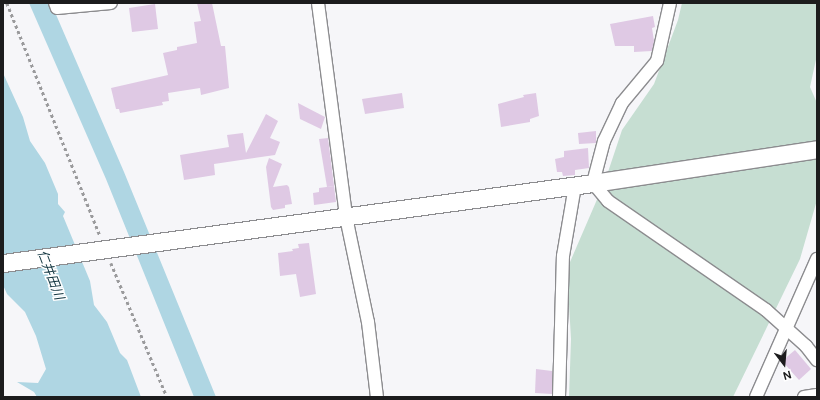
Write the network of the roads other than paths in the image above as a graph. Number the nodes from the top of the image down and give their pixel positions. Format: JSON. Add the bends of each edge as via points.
{"nodes":[{"id":1,"x":55,"y":3,"type":"edge"},
{"id":2,"x":111,"y":3,"type":"edge"},
{"id":3,"x":318,"y":3,"type":"edge"},
{"id":4,"x":670,"y":3,"type":"edge"},
{"id":5,"x":817,"y":149,"type":"edge"},
{"id":6,"x":594,"y":183,"type":"junction"},
{"id":7,"x":575,"y":186,"type":"junction"},
{"id":8,"x":346,"y":217,"type":"junction"},
{"id":9,"x":817,"y":259,"type":"edge"},
{"id":10,"x":3,"y":263,"type":"edge"},
{"id":11,"x":787,"y":328,"type":"junction"},
{"id":12,"x":817,"y":360,"type":"edge"},
{"id":13,"x":817,"y":395,"type":"edge"},
{"id":14,"x":378,"y":397,"type":"edge"},
{"id":15,"x":559,"y":397,"type":"edge"},
{"id":16,"x":756,"y":397,"type":"edge"},
{"id":17,"x":804,"y":397,"type":"edge"}],
"edges":[{"from":1,"to":2,"type":"street","via":[[57,8]]},
{"from":3,"to":8,"type":"street"},
{"from":4,"to":6,"type":"street","via":[[657,61],[622,103],[604,141]]},
{"from":5,"to":6,"type":"street"},
{"from":6,"to":7,"type":"street"},
{"from":6,"to":11,"type":"street","via":[[608,201],[766,310]]},
{"from":7,"to":8,"type":"street"},
{"from":7,"to":15,"type":"street","via":[[563,256]]},
{"from":8,"to":10,"type":"street"},
{"from":8,"to":14,"type":"street","via":[[368,322]]},
{"from":9,"to":11,"type":"street"},
{"from":11,"to":12,"type":"street"},
{"from":11,"to":16,"type":"street"},
{"from":13,"to":17,"type":"street"}]}
